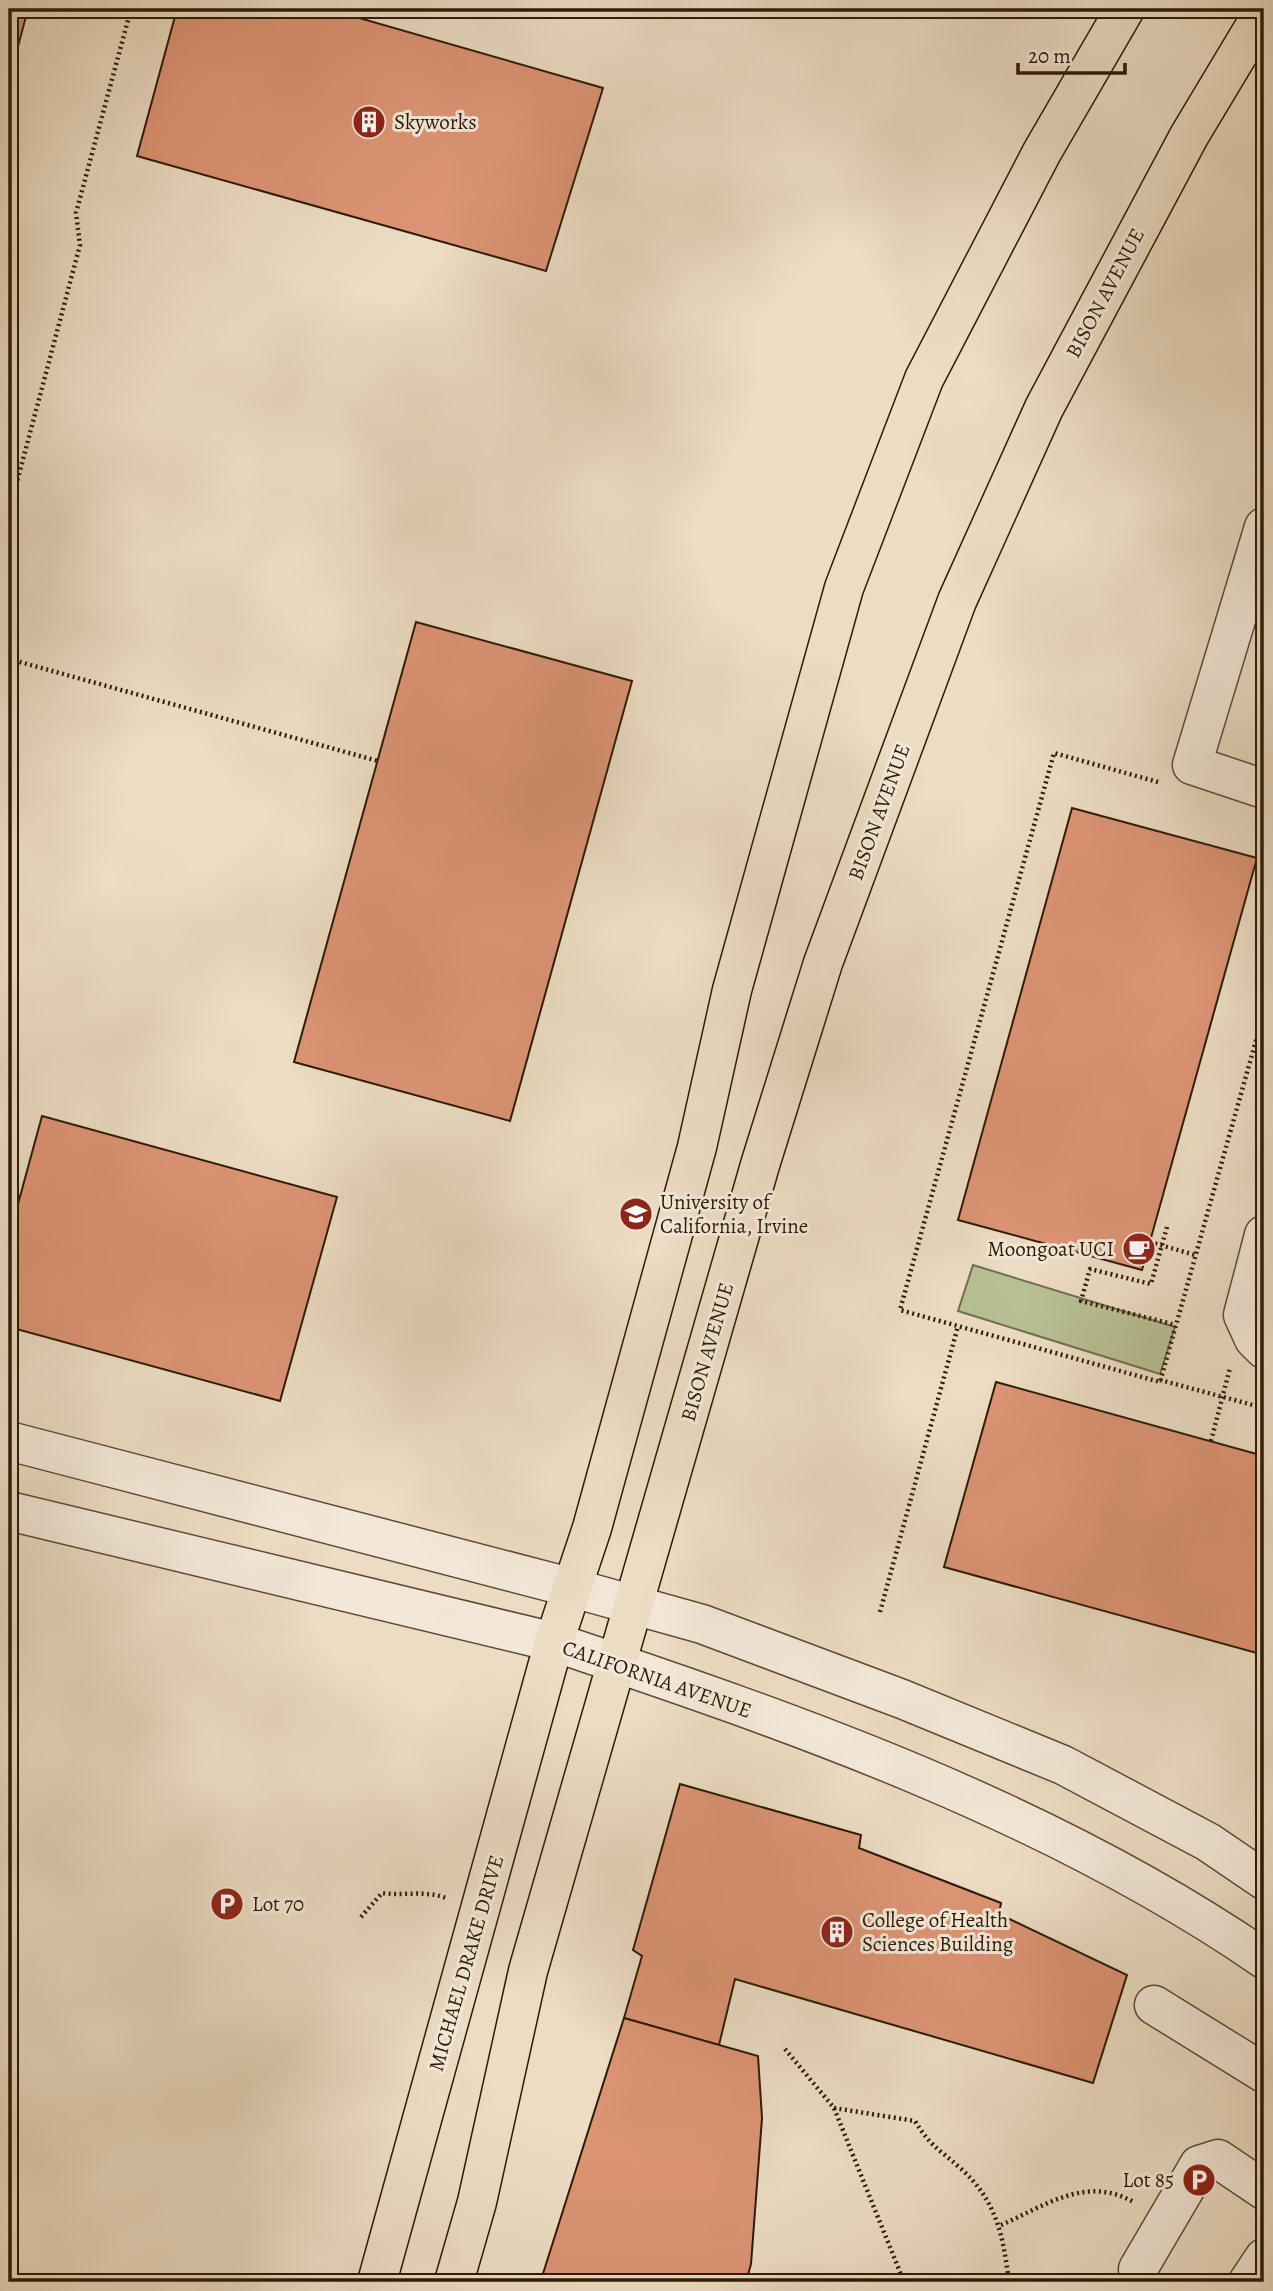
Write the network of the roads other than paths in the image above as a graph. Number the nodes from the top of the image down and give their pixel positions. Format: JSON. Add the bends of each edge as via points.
{"nodes":[{"id":1,"x":1125,"y":9,"type":"edge"},
{"id":2,"x":1264,"y":11,"type":"edge"},
{"id":3,"x":1264,"y":527,"type":"edge"},
{"id":4,"x":1264,"y":789,"type":"edge"},
{"id":5,"x":1264,"y":1235,"type":"edge"},
{"id":6,"x":1264,"y":1349,"type":"edge"},
{"id":7,"x":9,"y":1441,"type":"edge"},
{"id":8,"x":9,"y":1511,"type":"edge"},
{"id":9,"x":573,"y":1588,"type":"junction"},
{"id":10,"x":635,"y":1605,"type":"junction"},
{"id":11,"x":554,"y":1642,"type":"junction"},
{"id":12,"x":616,"y":1663,"type":"junction"},
{"id":13,"x":1264,"y":1880,"type":"edge"},
{"id":14,"x":1264,"y":1959,"type":"edge"},
{"id":15,"x":1154,"y":2005,"type":"dead end"},
{"id":16,"x":1264,"y":2073,"type":"edge"},
{"id":17,"x":1264,"y":2190,"type":"edge"},
{"id":18,"x":1264,"y":2258,"type":"edge"},
{"id":19,"x":377,"y":2282,"type":"edge"},
{"id":20,"x":454,"y":2282,"type":"edge"},
{"id":21,"x":1139,"y":2282,"type":"edge"},
{"id":22,"x":1248,"y":2282,"type":"edge"}],
"edges":[{"from":1,"to":9,"type":"main road","via":[[1042,152],[924,379],[844,588],[732,990],[697,1147]]},
{"from":2,"to":10,"type":"main road","name":"BISON AVENUE","via":[[1189,136],[1044,408],[957,601],[823,963],[760,1165]]},
{"from":3,"to":4,"type":"street","via":[[1192,765]]},
{"from":5,"to":6,"type":"street","via":[[1243,1315]]},
{"from":7,"to":9,"type":"street"},
{"from":8,"to":11,"type":"street","name":"CALIFORNIA AVENUE"},
{"from":9,"to":10,"type":"street"},
{"from":9,"to":11,"type":"main road"},
{"from":10,"to":12,"type":"main road","name":"BISON AVENUE"},
{"from":10,"to":13,"type":"street","via":[[890,1694],[1063,1765],[1208,1842]]},
{"from":11,"to":12,"type":"street","name":"CALIFORNIA AVENUE"},
{"from":11,"to":19,"type":"main road","name":"MICHAEL DRAKE DRIVE"},
{"from":12,"to":14,"type":"street","name":"CALIFORNIA AVENUE","via":[[890,1763],[1074,1846]]},
{"from":12,"to":20,"type":"main road","via":[[528,1970],[477,2202]]},
{"from":15,"to":16,"type":"street"},
{"from":17,"to":21,"type":"street","via":[[1218,2159],[1199,2165],[1138,2269]]},
{"from":18,"to":22,"type":"street"}]}
